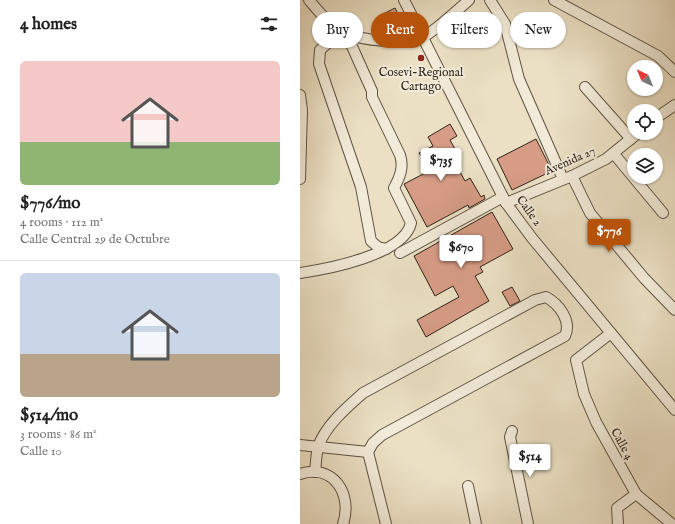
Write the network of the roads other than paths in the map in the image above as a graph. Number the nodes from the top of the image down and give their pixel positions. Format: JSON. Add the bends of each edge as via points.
{"nodes":[{"id":1,"x":309,"y":0,"type":"edge"},
{"id":2,"x":404,"y":0,"type":"edge"},
{"id":3,"x":469,"y":0,"type":"edge"},
{"id":4,"x":490,"y":0,"type":"edge"},
{"id":5,"x":554,"y":0,"type":"edge"},
{"id":6,"x":320,"y":12,"type":"edge"},
{"id":7,"x":410,"y":12,"type":"edge"},
{"id":8,"x":429,"y":32,"type":"edge"},
{"id":9,"x":322,"y":48,"type":"edge"},
{"id":10,"x":353,"y":48,"type":"edge"},
{"id":11,"x":427,"y":48,"type":"edge"},
{"id":12,"x":675,"y":72,"type":"edge"},
{"id":13,"x":585,"y":87,"type":"dead end"},
{"id":14,"x":300,"y":95,"type":"edge"},
{"id":15,"x":675,"y":105,"type":"edge"},
{"id":16,"x":663,"y":113,"type":"edge"},
{"id":17,"x":627,"y":129,"type":"edge"},
{"id":18,"x":630,"y":140,"type":"edge"},
{"id":19,"x":614,"y":154,"type":"junction"},
{"id":20,"x":567,"y":178,"type":"junction"},
{"id":21,"x":300,"y":179,"type":"edge"},
{"id":22,"x":505,"y":200,"type":"junction"},
{"id":23,"x":663,"y":213,"type":"dead end"},
{"id":24,"x":386,"y":248,"type":"junction"},
{"id":25,"x":400,"y":252,"type":"dead end"},
{"id":26,"x":300,"y":273,"type":"edge"},
{"id":27,"x":675,"y":310,"type":"edge"},
{"id":28,"x":611,"y":333,"type":"junction"},
{"id":29,"x":675,"y":410,"type":"edge"},
{"id":30,"x":512,"y":431,"type":"dead end"},
{"id":31,"x":300,"y":445,"type":"edge"},
{"id":32,"x":318,"y":446,"type":"junction"},
{"id":33,"x":368,"y":452,"type":"junction"},
{"id":34,"x":315,"y":472,"type":"junction"},
{"id":35,"x":300,"y":474,"type":"edge"},
{"id":36,"x":468,"y":486,"type":"dead end"},
{"id":37,"x":636,"y":494,"type":"junction"},
{"id":38,"x":343,"y":524,"type":"edge"},
{"id":39,"x":386,"y":524,"type":"edge"},
{"id":40,"x":476,"y":524,"type":"edge"},
{"id":41,"x":528,"y":524,"type":"edge"},
{"id":42,"x":618,"y":524,"type":"edge"},
{"id":43,"x":672,"y":524,"type":"edge"}],
"edges":[{"from":1,"to":6,"type":"street"},
{"from":2,"to":7,"type":"street","name":"Calle 2"},
{"from":3,"to":8,"type":"street"},
{"from":4,"to":20,"type":"street","via":[[505,24],[518,79]]},
{"from":5,"to":12,"type":"street","via":[[658,56]]},
{"from":9,"to":24,"type":"street","via":[[319,64],[361,187],[371,241],[378,247]]},
{"from":10,"to":24,"type":"street","via":[[402,161],[401,172],[394,188],[411,223],[408,231]]},
{"from":11,"to":22,"type":"street","name":"Calle 2"},
{"from":13,"to":17,"type":"street"},
{"from":14,"to":21,"type":"street"},
{"from":15,"to":16,"type":"street"},
{"from":18,"to":19,"type":"street","name":"Avenida 27"},
{"from":19,"to":20,"type":"street","name":"Avenida 27"},
{"from":19,"to":23,"type":"street"},
{"from":20,"to":22,"type":"street","name":"Avenida 27"},
{"from":20,"to":27,"type":"street","via":[[590,213],[644,278]]},
{"from":22,"to":25,"type":"street","name":"Avenida 27"},
{"from":22,"to":28,"type":"street","name":"Calle 2","via":[[532,238]]},
{"from":24,"to":26,"type":"street","via":[[355,262]]},
{"from":28,"to":29,"type":"street","name":"Calle 2"},
{"from":28,"to":37,"type":"street","name":"Calle 4","via":[[576,360],[584,394],[596,422]]},
{"from":30,"to":41,"type":"street","via":[[510,437]]},
{"from":31,"to":32,"type":"street"},
{"from":32,"to":33,"type":"street"},
{"from":32,"to":33,"type":"street","via":[[333,423],[363,393],[535,300],[546,297],[554,302],[567,322],[565,336],[382,435]]},
{"from":32,"to":34,"type":"street"},
{"from":33,"to":39,"type":"street"},
{"from":34,"to":35,"type":"street"},
{"from":34,"to":38,"type":"street","via":[[326,475],[343,491],[347,508]]},
{"from":36,"to":40,"type":"street"},
{"from":37,"to":42,"type":"street","via":[[617,508]]},
{"from":37,"to":43,"type":"street","name":"Calle 4"}]}
